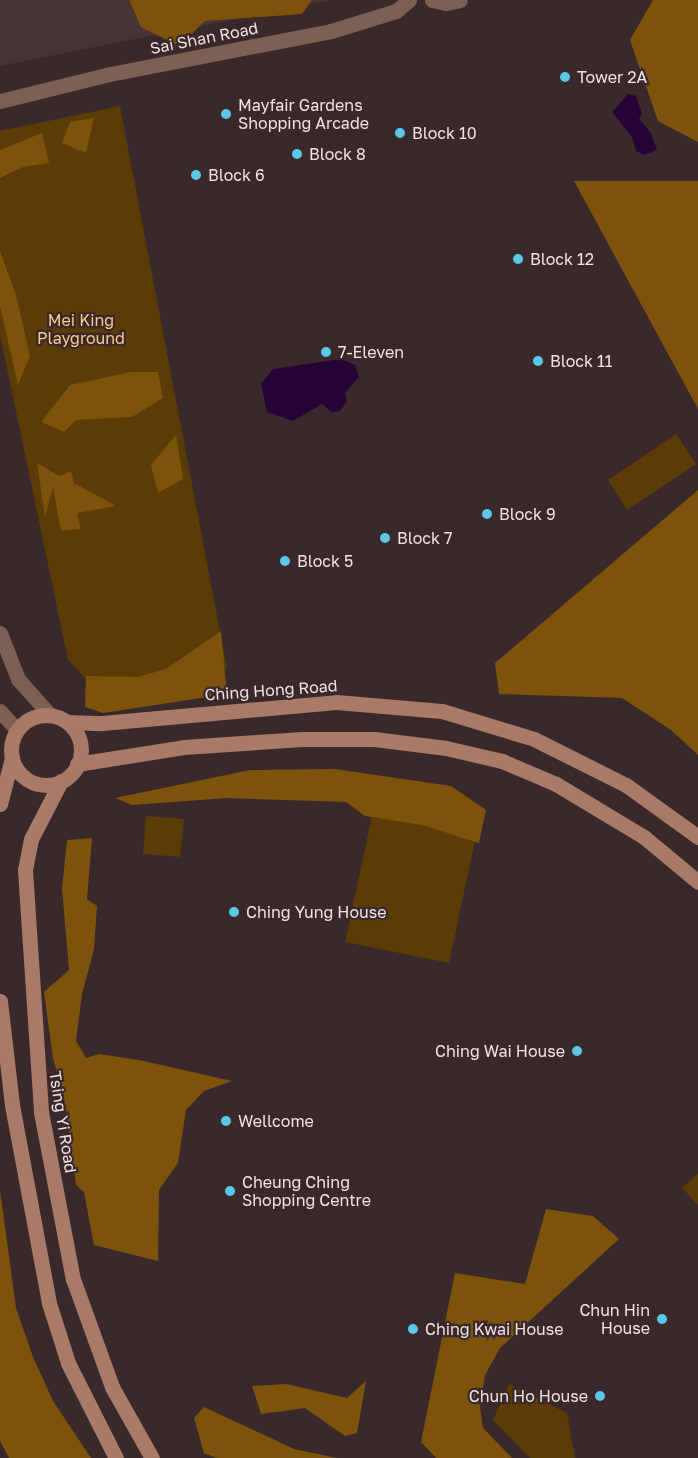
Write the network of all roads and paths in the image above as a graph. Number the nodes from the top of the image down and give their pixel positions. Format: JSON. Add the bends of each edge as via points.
{"nodes":[{"id":1,"x":410,"y":0,"type":"edge"},
{"id":2,"x":432,"y":0,"type":"edge"},
{"id":3,"x":460,"y":0,"type":"edge"},
{"id":4,"x":0,"y":101,"type":"edge"},
{"id":5,"x":0,"y":633,"type":"edge"},
{"id":6,"x":0,"y":711,"type":"edge"},
{"id":7,"x":50,"y":715,"type":"junction"},
{"id":8,"x":67,"y":722,"type":"junction"},
{"id":9,"x":17,"y":730,"type":"junction"},
{"id":10,"x":12,"y":758,"type":"junction"},
{"id":11,"x":77,"y":765,"type":"junction"},
{"id":12,"x":61,"y":782,"type":"junction"},
{"id":13,"x":0,"y":804,"type":"edge"},
{"id":14,"x":698,"y":837,"type":"edge"},
{"id":15,"x":698,"y":882,"type":"edge"},
{"id":16,"x":0,"y":1001,"type":"edge"},
{"id":17,"x":116,"y":1458,"type":"edge"},
{"id":18,"x":152,"y":1458,"type":"edge"}],
"edges":[{"from":1,"to":4,"type":"street","name":"Sai Shan Road","via":[[396,11],[331,31],[110,74]]},
{"from":2,"to":3,"type":"street"},
{"from":5,"to":7,"type":"street","via":[[18,679]]},
{"from":6,"to":9,"type":"street"},
{"from":7,"to":8,"type":"main road"},
{"from":7,"to":9,"type":"main road","via":[[26,721]]},
{"from":8,"to":11,"type":"main road","via":[[81,746]]},
{"from":8,"to":14,"type":"main road","name":"Ching Hong Road","via":[[102,723],[336,702],[442,711],[534,739],[626,785]]},
{"from":9,"to":10,"type":"main road"},
{"from":10,"to":12,"type":"main road","via":[[20,773],[33,782]]},
{"from":10,"to":13,"type":"main road"},
{"from":11,"to":12,"type":"main road"},
{"from":11,"to":15,"type":"main road","via":[[184,747],[302,739],[374,739],[446,748],[502,761],[556,784],[644,837]]},
{"from":12,"to":18,"type":"main road","name":"Tsing Yi Road","via":[[31,839],[25,870],[41,1112],[79,1296],[112,1387]]},
{"from":16,"to":17,"type":"main road","via":[[12,1105],[49,1303],[68,1363]]}]}
